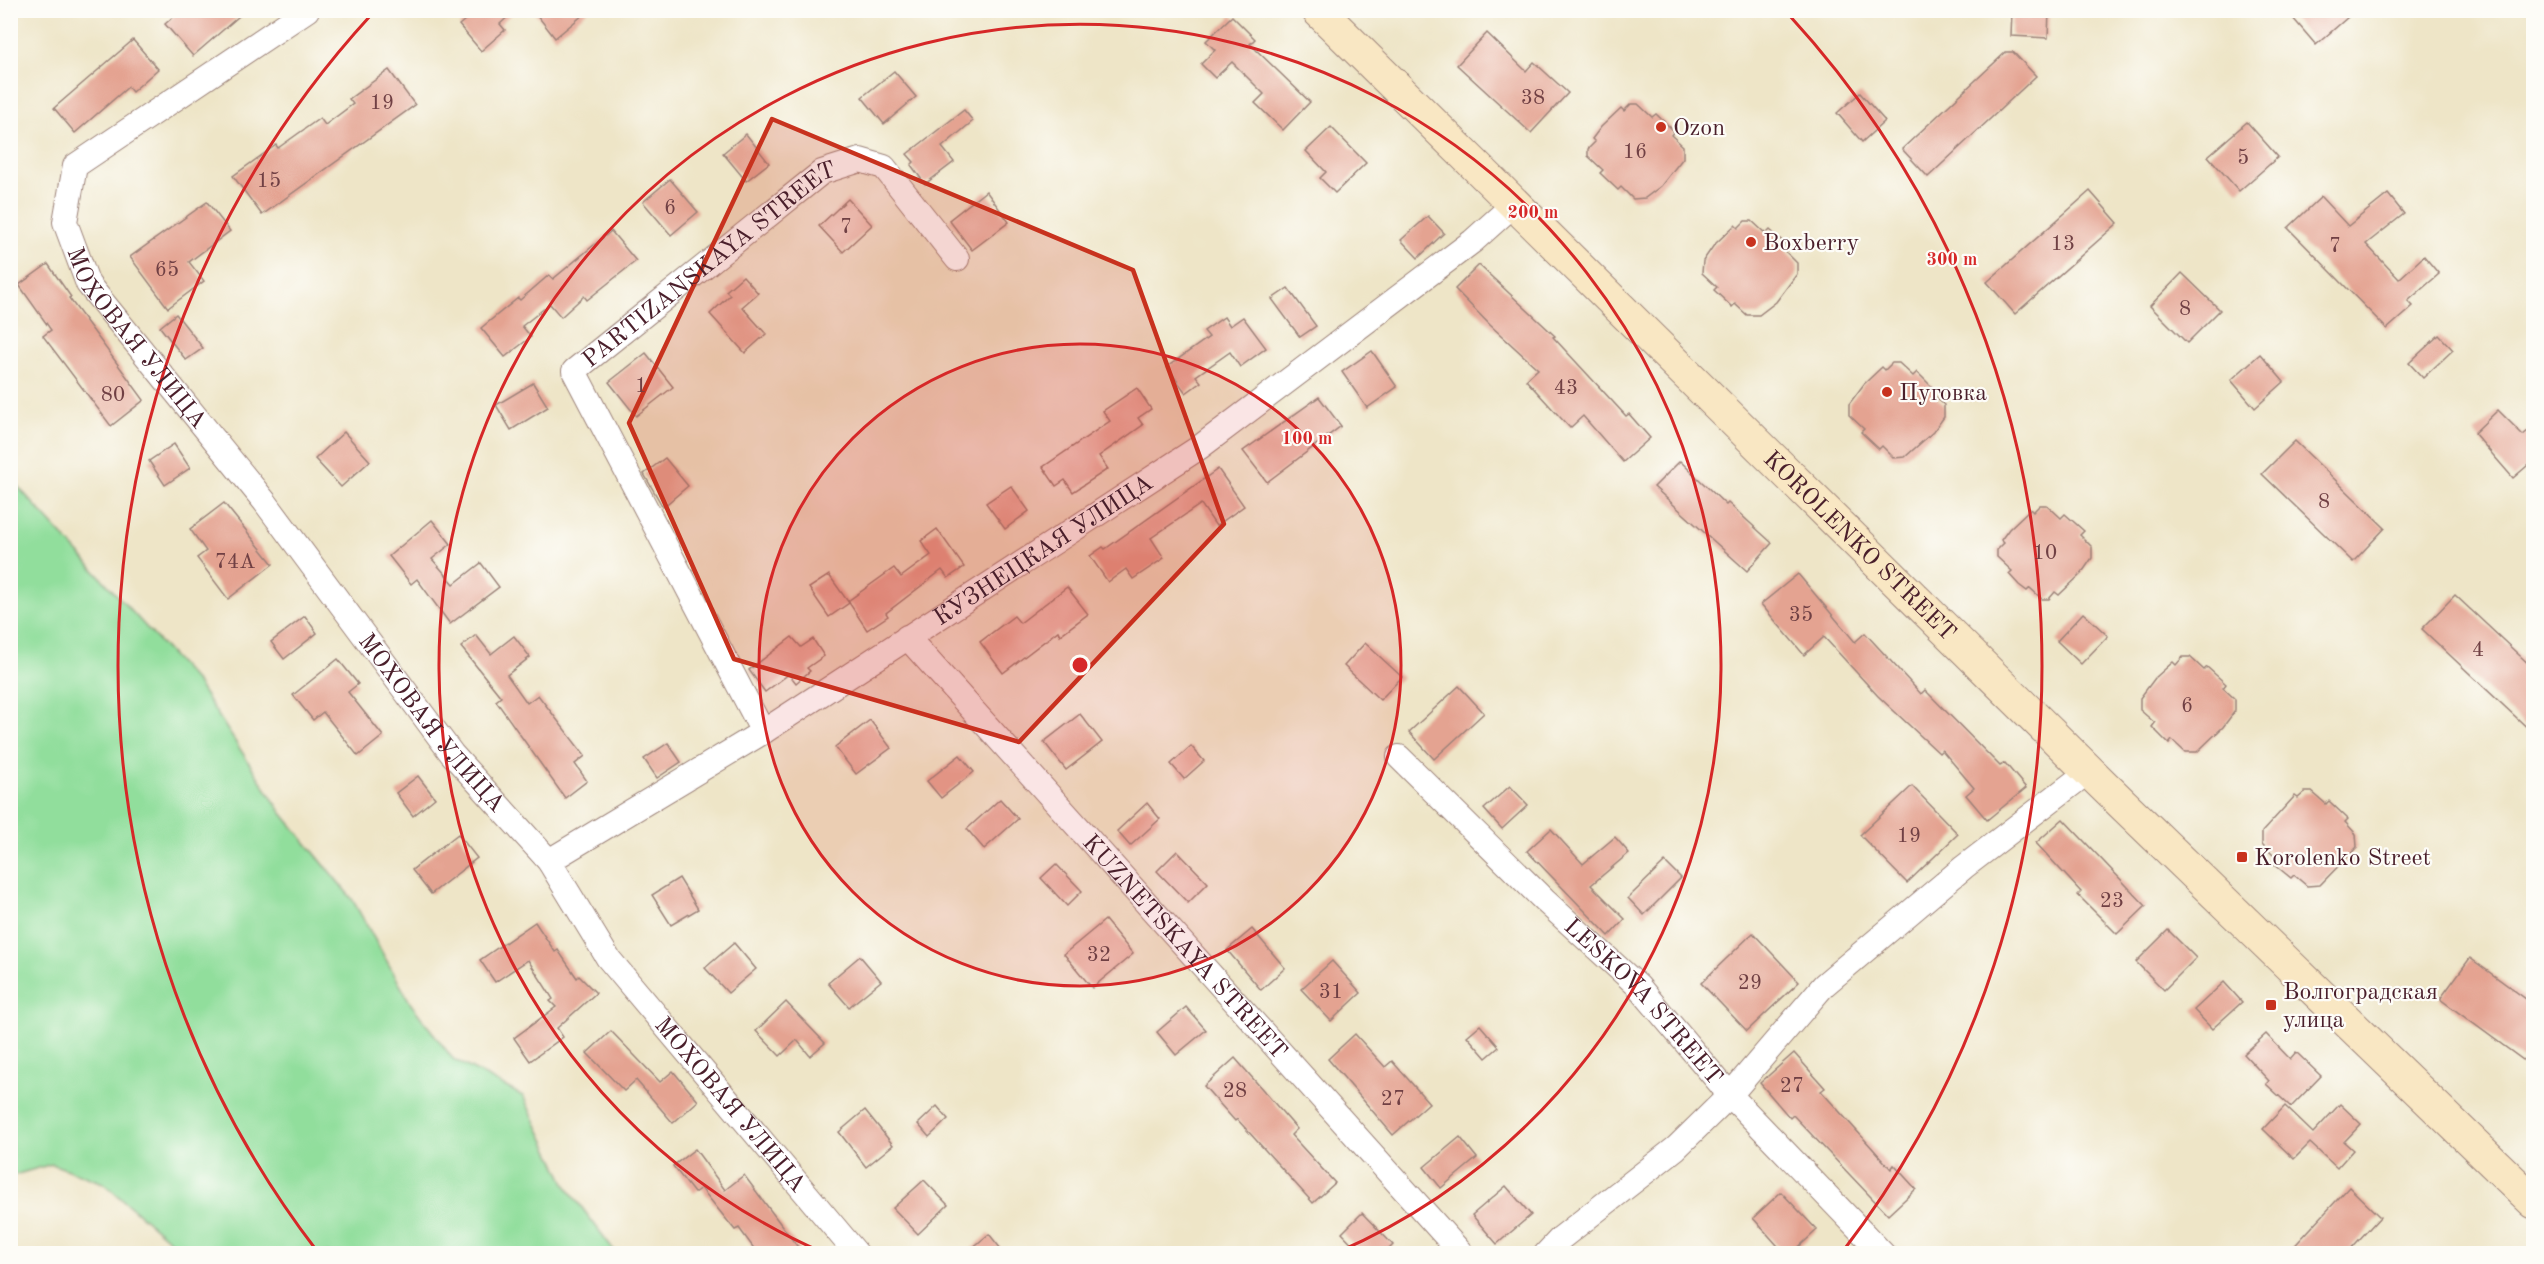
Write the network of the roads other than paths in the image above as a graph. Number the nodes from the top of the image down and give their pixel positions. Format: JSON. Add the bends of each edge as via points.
{"nodes":[{"id":1,"x":307,"y":10,"type":"edge"},
{"id":2,"x":1318,"y":10,"type":"edge"},
{"id":3,"x":1513,"y":205,"type":"junction"},
{"id":4,"x":957,"y":259,"type":"dead end"},
{"id":5,"x":907,"y":637,"type":"junction"},
{"id":6,"x":763,"y":732,"type":"junction"},
{"id":7,"x":1399,"y":757,"type":"dead end"},
{"id":8,"x":2089,"y":771,"type":"junction"},
{"id":9,"x":549,"y":861,"type":"junction"},
{"id":10,"x":1730,"y":1095,"type":"junction"},
{"id":11,"x":2534,"y":1202,"type":"edge"},
{"id":12,"x":857,"y":1254,"type":"edge"},
{"id":13,"x":1462,"y":1254,"type":"edge"},
{"id":14,"x":1546,"y":1254,"type":"edge"},
{"id":15,"x":1883,"y":1254,"type":"edge"}],
"edges":[{"from":1,"to":9,"type":"street","name":"МОХОВАЯ УЛИЦА","via":[[75,166],[65,222],[88,284],[264,502],[452,754]]},
{"from":2,"to":3,"type":"street","name":"KOROLENKO STREET"},
{"from":3,"to":5,"type":"street","name":"КУЗНЕЦКАЯ УЛИЦА","via":[[1473,241],[1200,447]]},
{"from":3,"to":8,"type":"street","name":"KOROLENKO STREET"},
{"from":4,"to":6,"type":"street","name":"PARTIZANSKAYA STREET","via":[[884,166],[860,160],[822,172],[574,371]]},
{"from":5,"to":6,"type":"street","name":"КУЗНЕЦКАЯ УЛИЦА"},
{"from":5,"to":13,"type":"street","name":"KUZNETSKAYA STREET"},
{"from":6,"to":9,"type":"street","name":"КУЗНЕЦКАЯ УЛИЦА"},
{"from":7,"to":10,"type":"street","name":"LESKOVA STREET","via":[[1638,986]]},
{"from":8,"to":10,"type":"street","via":[[1964,867],[1824,985]]},
{"from":8,"to":11,"type":"street","name":"KOROLENKO STREET"},
{"from":9,"to":12,"type":"street","name":"МОХОВАЯ УЛИЦА","via":[[608,958]]},
{"from":10,"to":14,"type":"street","via":[[1676,1148]]},
{"from":10,"to":15,"type":"street","name":"LESKOVA STREET"}]}
